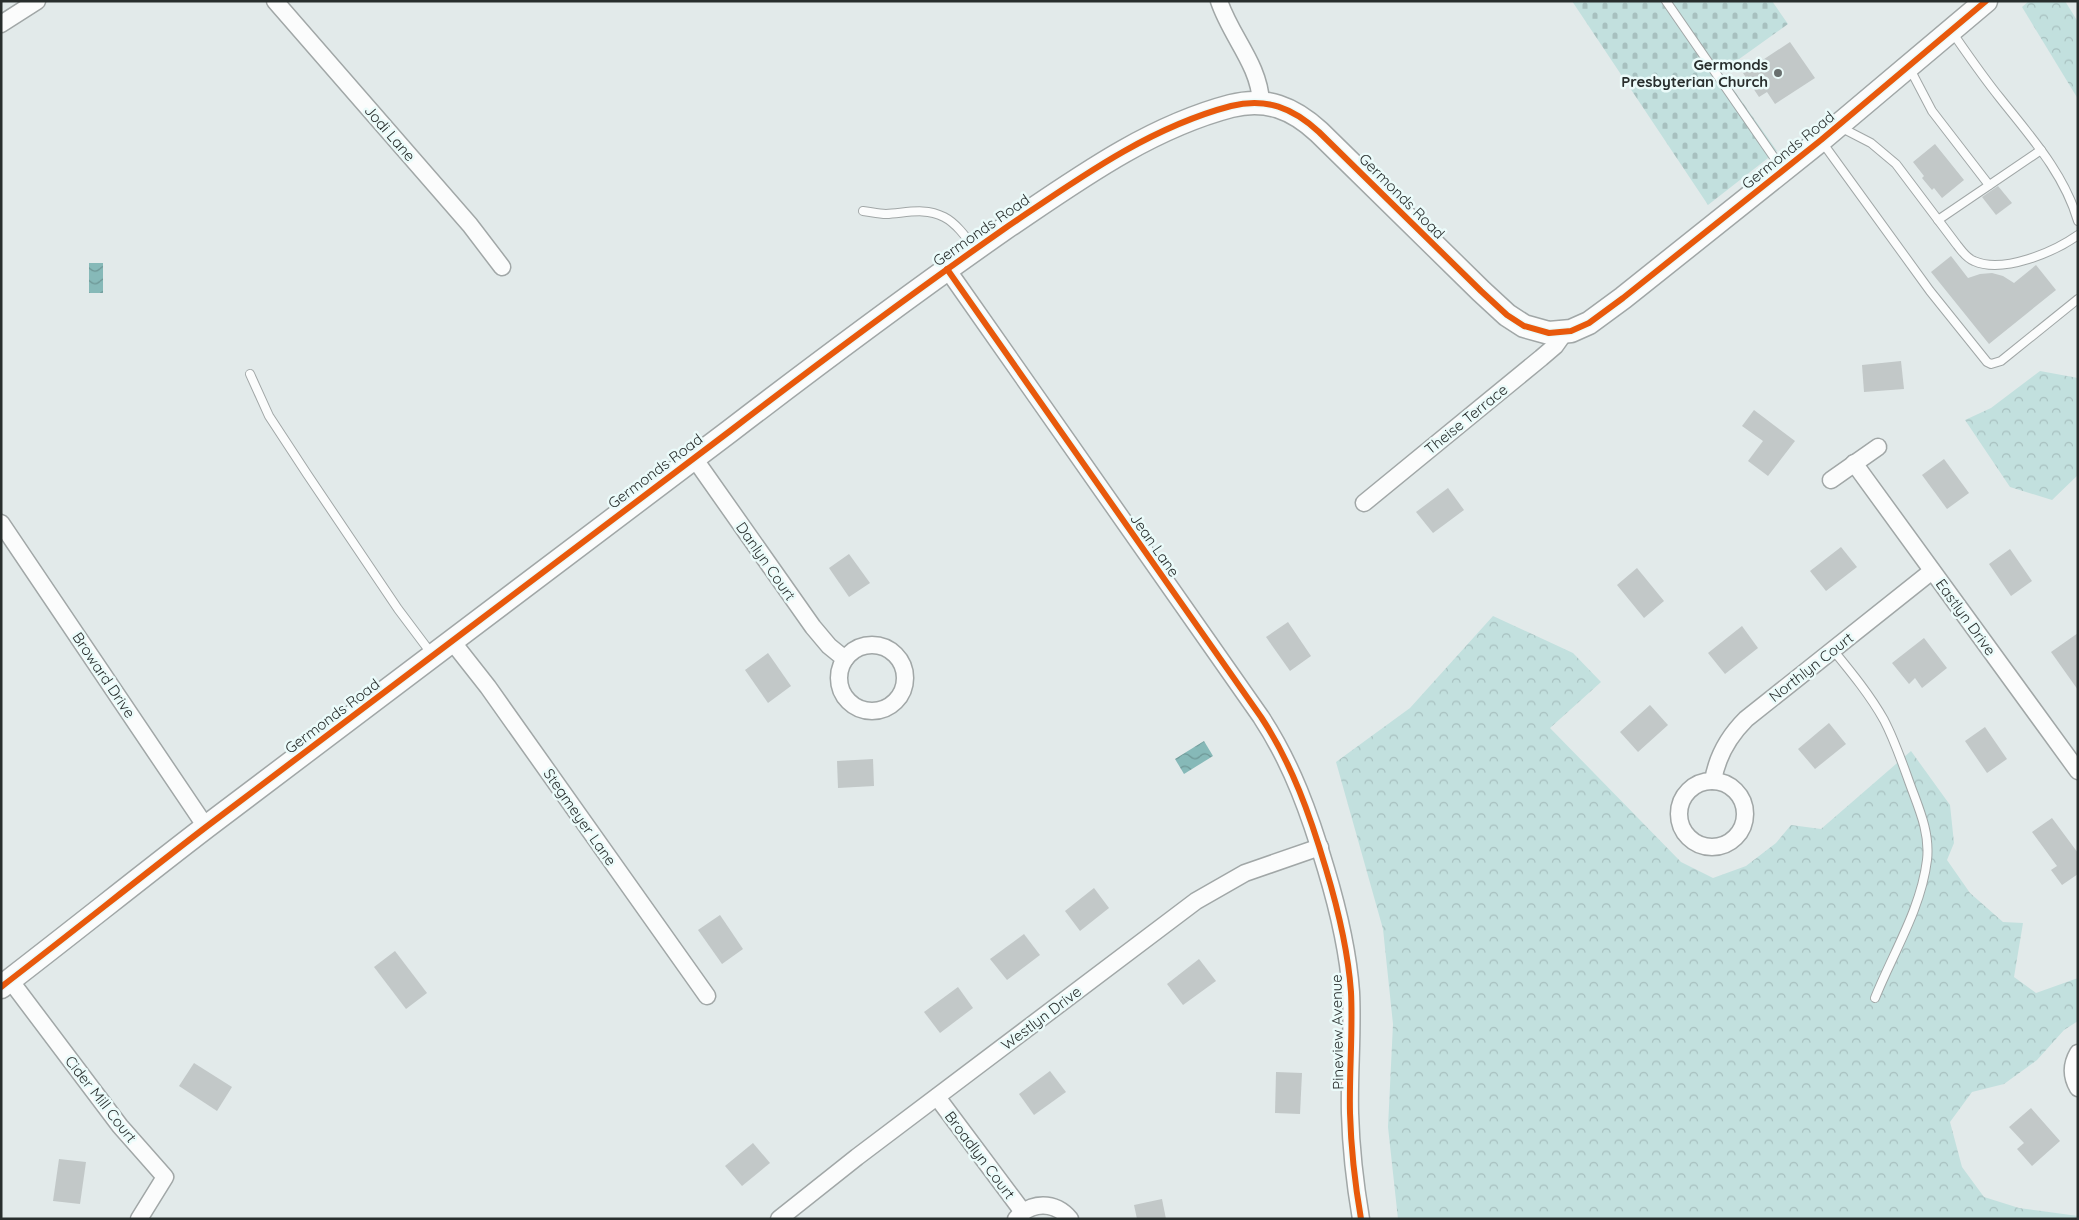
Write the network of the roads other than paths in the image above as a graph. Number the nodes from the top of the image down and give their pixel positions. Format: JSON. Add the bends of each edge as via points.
{"nodes":[{"id":1,"x":38,"y":1,"type":"edge"},
{"id":2,"x":1220,"y":1,"type":"edge"},
{"id":3,"x":1666,"y":1,"type":"edge"},
{"id":4,"x":1986,"y":1,"type":"edge"},
{"id":5,"x":278,"y":2,"type":"edge"},
{"id":6,"x":1,"y":24,"type":"edge"},
{"id":7,"x":1951,"y":31,"type":"junction"},
{"id":8,"x":1909,"y":68,"type":"junction"},
{"id":9,"x":1261,"y":102,"type":"junction"},
{"id":10,"x":1838,"y":126,"type":"junction"},
{"id":11,"x":1821,"y":140,"type":"junction"},
{"id":12,"x":2041,"y":150,"type":"junction"},
{"id":13,"x":1783,"y":171,"type":"junction"},
{"id":14,"x":1989,"y":185,"type":"junction"},
{"id":15,"x":863,"y":211,"type":"dead end"},
{"id":16,"x":1938,"y":220,"type":"junction"},
{"id":17,"x":2078,"y":221,"type":"edge"},
{"id":18,"x":2078,"y":236,"type":"edge"},
{"id":19,"x":975,"y":250,"type":"junction"},
{"id":20,"x":502,"y":267,"type":"dead end"},
{"id":21,"x":948,"y":269,"type":"junction"},
{"id":22,"x":2078,"y":299,"type":"edge"},
{"id":23,"x":1565,"y":332,"type":"junction"},
{"id":24,"x":250,"y":374,"type":"dead end"},
{"id":25,"x":1878,"y":447,"type":"dead end"},
{"id":26,"x":694,"y":458,"type":"junction"},
{"id":27,"x":1854,"y":463,"type":"junction"},
{"id":28,"x":1831,"y":480,"type":"dead end"},
{"id":29,"x":1364,"y":503,"type":"dead end"},
{"id":30,"x":1,"y":523,"type":"edge"},
{"id":31,"x":1932,"y":571,"type":"junction"},
{"id":32,"x":452,"y":640,"type":"junction"},
{"id":33,"x":1833,"y":650,"type":"junction"},
{"id":34,"x":432,"y":655,"type":"junction"},
{"id":35,"x":845,"y":659,"type":"junction"},
{"id":36,"x":2078,"y":771,"type":"edge"},
{"id":37,"x":1712,"y":781,"type":"junction"},
{"id":38,"x":206,"y":827,"type":"junction"},
{"id":39,"x":1320,"y":847,"type":"junction"},
{"id":40,"x":6,"y":984,"type":"edge"},
{"id":41,"x":707,"y":996,"type":"dead end"},
{"id":42,"x":1875,"y":998,"type":"dead end"},
{"id":43,"x":2078,"y":1053,"type":"edge"},
{"id":44,"x":2078,"y":1088,"type":"edge"},
{"id":45,"x":937,"y":1097,"type":"junction"},
{"id":46,"x":1019,"y":1215,"type":"edge"},
{"id":47,"x":139,"y":1219,"type":"edge"},
{"id":48,"x":779,"y":1219,"type":"edge"},
{"id":49,"x":1070,"y":1219,"type":"edge"},
{"id":50,"x":1361,"y":1219,"type":"edge"}],
"edges":[{"from":1,"to":6,"type":"street"},
{"from":2,"to":9,"type":"street","via":[[1230,29],[1257,77]]},
{"from":3,"to":13,"type":"lane"},
{"from":4,"to":7,"type":"street","name":"Germonds Road"},
{"from":5,"to":20,"type":"street","name":"Jodi Lane","via":[[470,225]]},
{"from":7,"to":8,"type":"street","name":"Germonds Road"},
{"from":7,"to":12,"type":"lane"},
{"from":8,"to":10,"type":"street","name":"Germonds Road"},
{"from":8,"to":14,"type":"lane","via":[[1932,110]]},
{"from":9,"to":19,"type":"street","name":"Germonds Road","via":[[1243,103],[1211,112],[1145,140],[1100,165]]},
{"from":9,"to":23,"type":"street","name":"Germonds Road","via":[[1284,108],[1311,125],[1513,320],[1539,332]]},
{"from":10,"to":11,"type":"street","name":"Germonds Road"},
{"from":10,"to":16,"type":"lane","via":[[1871,143],[1889,157]]},
{"from":11,"to":13,"type":"street","name":"Germonds Road"},
{"from":11,"to":22,"type":"lane","via":[[1930,291],[1986,362],[2001,361]]},
{"from":12,"to":14,"type":"lane"},
{"from":12,"to":17,"type":"lane","via":[[2064,185]]},
{"from":13,"to":23,"type":"street","name":"Germonds Road","via":[[1601,315]]},
{"from":14,"to":16,"type":"lane"},
{"from":15,"to":19,"type":"lane","via":[[885,214],[930,212],[945,217]]},
{"from":16,"to":18,"type":"lane","via":[[1965,255],[1984,264],[2045,254]]},
{"from":19,"to":21,"type":"street","name":"Germonds Road"},
{"from":21,"to":26,"type":"street","name":"Germonds Road","via":[[864,328]]},
{"from":21,"to":39,"type":"street","name":"Jean Lane","via":[[1273,736],[1300,791]]},
{"from":23,"to":29,"type":"street","name":"Theise Terrace","via":[[1541,358]]},
{"from":24,"to":34,"type":"lane","via":[[269,416],[306,474]]},
{"from":25,"to":27,"type":"street"},
{"from":26,"to":32,"type":"street","name":"Germonds Road"},
{"from":26,"to":35,"type":"street","name":"Danlyn Court","via":[[812,627]]},
{"from":27,"to":28,"type":"street"},
{"from":27,"to":31,"type":"street","name":"Eastlyn Drive"},
{"from":30,"to":38,"type":"street","name":"Broward Drive"},
{"from":31,"to":33,"type":"street","name":"Northlyn Court"},
{"from":31,"to":36,"type":"street","name":"Eastlyn Drive"},
{"from":32,"to":34,"type":"street","name":"Germonds Road"},
{"from":32,"to":41,"type":"street","name":"Stegmeyer Lane"},
{"from":33,"to":37,"type":"street","name":"Northlyn Court","via":[[1736,729],[1720,754]]},
{"from":33,"to":42,"type":"lane","via":[[1884,721],[1927,835],[1927,861],[1920,889]]},
{"from":34,"to":38,"type":"street","name":"Germonds Road"},
{"from":35,"to":35,"type":"street","via":[[840,682],[852,704],[862,709],[878,710],[901,695],[905,673],[892,650],[868,645],[858,648]]},
{"from":37,"to":37,"type":"street","via":[[1703,782],[1689,791],[1682,800],[1679,814],[1680,824],[1688,837],[1702,846],[1713,847],[1727,844],[1738,836],[1745,822],[1745,810],[1735,790],[1722,782]]},
{"from":38,"to":40,"type":"street","name":"Germonds Road"},
{"from":39,"to":45,"type":"street","name":"Westlyn Drive","via":[[1252,870],[1209,893]]},
{"from":39,"to":50,"type":"street","name":"Pineview Avenue","via":[[1349,971],[1351,1138]]},
{"from":40,"to":47,"type":"street","name":"Cider Mill Court","via":[[165,1177]]},
{"from":43,"to":44,"type":"street","via":[[2072,1070]]},
{"from":45,"to":46,"type":"street","name":"Broadlyn Court"},
{"from":45,"to":48,"type":"street","name":"Westlyn Drive"},
{"from":46,"to":49,"type":"street","name":"Broadlyn Court","via":[[1033,1207],[1048,1206],[1062,1211]]}]}
